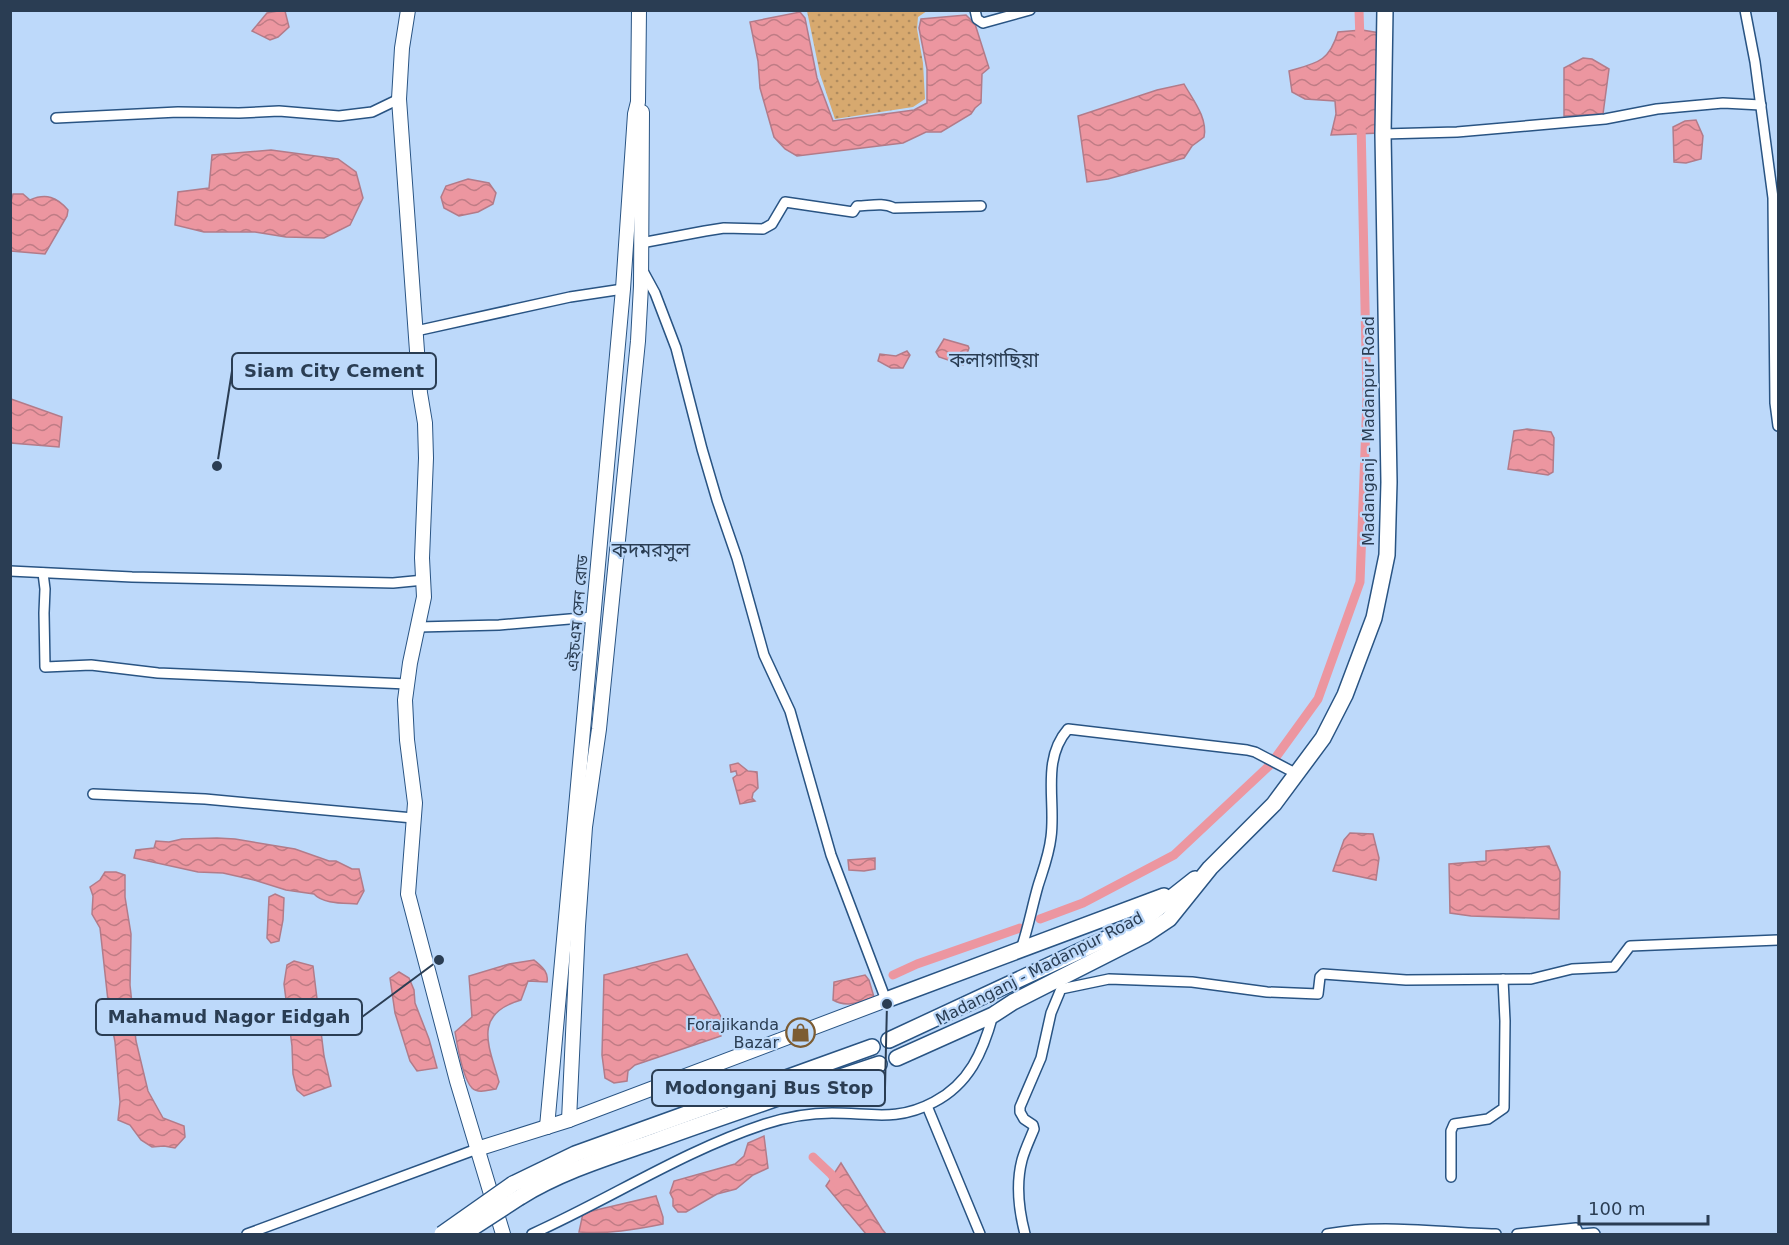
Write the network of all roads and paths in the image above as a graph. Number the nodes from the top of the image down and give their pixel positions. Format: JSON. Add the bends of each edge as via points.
{"nodes":[{"id":1,"x":408,"y":10,"type":"edge"},
{"id":2,"x":639,"y":10,"type":"edge"},
{"id":3,"x":975,"y":10,"type":"edge"},
{"id":4,"x":1030,"y":10,"type":"edge"},
{"id":5,"x":1385,"y":10,"type":"edge"},
{"id":6,"x":1745,"y":10,"type":"edge"},
{"id":7,"x":399,"y":99,"type":"junction"},
{"id":8,"x":638,"y":102,"type":"junction"},
{"id":9,"x":1761,"y":105,"type":"junction"},
{"id":10,"x":57,"y":118,"type":"dead end"},
{"id":11,"x":1383,"y":134,"type":"junction"},
{"id":12,"x":981,"y":206,"type":"dead end"},
{"id":13,"x":625,"y":256,"type":"junction"},
{"id":14,"x":641,"y":256,"type":"junction"},
{"id":15,"x":623,"y":289,"type":"junction"},
{"id":16,"x":416,"y":331,"type":"junction"},
{"id":17,"x":1779,"y":426,"type":"edge"},
{"id":18,"x":10,"y":571,"type":"edge"},
{"id":19,"x":43,"y":573,"type":"junction"},
{"id":20,"x":423,"y":580,"type":"junction"},
{"id":21,"x":593,"y":617,"type":"junction"},
{"id":22,"x":418,"y":627,"type":"junction"},
{"id":23,"x":407,"y":684,"type":"junction"},
{"id":24,"x":1297,"y":774,"type":"junction"},
{"id":25,"x":93,"y":794,"type":"dead end"},
{"id":26,"x":413,"y":818,"type":"junction"},
{"id":27,"x":1210,"y":868,"type":"junction"},
{"id":28,"x":1183,"y":888,"type":"junction"},
{"id":29,"x":1779,"y":940,"type":"edge"},
{"id":30,"x":1021,"y":949,"type":"junction"},
{"id":31,"x":1503,"y":979,"type":"junction"},
{"id":32,"x":886,"y":1000,"type":"junction"},
{"id":33,"x":993,"y":1015,"type":"junction"},
{"id":34,"x":889,"y":1040,"type":"dead end"},
{"id":35,"x":872,"y":1047,"type":"dead end"},
{"id":36,"x":897,"y":1058,"type":"dead end"},
{"id":37,"x":879,"y":1064,"type":"dead end"},
{"id":38,"x":927,"y":1106,"type":"junction"},
{"id":39,"x":569,"y":1120,"type":"junction"},
{"id":40,"x":547,"y":1127,"type":"junction"},
{"id":41,"x":477,"y":1149,"type":"junction"},
{"id":42,"x":577,"y":1161,"type":"junction"},
{"id":43,"x":1450,"y":1177,"type":"dead end"},
{"id":44,"x":517,"y":1190,"type":"junction"},
{"id":45,"x":547,"y":1231,"type":"edge"},
{"id":46,"x":247,"y":1234,"type":"edge"},
{"id":47,"x":442,"y":1234,"type":"edge"},
{"id":48,"x":463,"y":1234,"type":"edge"},
{"id":49,"x":503,"y":1234,"type":"edge"},
{"id":50,"x":532,"y":1234,"type":"edge"},
{"id":51,"x":980,"y":1234,"type":"edge"},
{"id":52,"x":1026,"y":1234,"type":"edge"},
{"id":53,"x":1327,"y":1234,"type":"edge"},
{"id":54,"x":1496,"y":1234,"type":"edge"},
{"id":55,"x":1517,"y":1234,"type":"edge"},
{"id":56,"x":1580,"y":1234,"type":"edge"},
{"id":57,"x":1595,"y":1234,"type":"edge"}],
"edges":[{"from":1,"to":7,"type":"main road"},
{"from":2,"to":8,"type":"main road","name":"এইচএম সেন রোড"},
{"from":3,"to":4,"type":"street","via":[[977,19],[983,23]]},
{"from":5,"to":11,"type":"main road","name":"Madanganj - Madanpur Road"},
{"from":6,"to":9,"type":"street"},
{"from":7,"to":10,"type":"street","via":[[372,112],[339,116],[279,111]]},
{"from":7,"to":16,"type":"main road"},
{"from":8,"to":13,"type":"main road","name":"এইচএম সেন রোড"},
{"from":8,"to":14,"type":"main road","name":"এইচএম সেন রোড","via":[[643,115]]},
{"from":9,"to":11,"type":"street","via":[[1723,103],[1605,119]]},
{"from":9,"to":17,"type":"street","via":[[1773,198],[1774,393]]},
{"from":11,"to":24,"type":"main road","name":"Madanganj - Madanpur Road","via":[[1387,555],[1374,618],[1346,695],[1323,738]]},
{"from":12,"to":14,"type":"street","via":[[857,206],[853,212],[785,202],[772,224],[763,229],[705,231]]},
{"from":13,"to":14,"type":"main road"},
{"from":13,"to":15,"type":"main road","name":"এইচএম সেন রোড"},
{"from":14,"to":32,"type":"street","via":[[676,348],[764,655],[790,711],[831,855]]},
{"from":14,"to":39,"type":"main road","name":"এইচএম সেন রোড","via":[[638,341],[611,617],[585,827]]},
{"from":15,"to":16,"type":"street"},
{"from":15,"to":21,"type":"main road","name":"এইচএম সেন রোড"},
{"from":16,"to":20,"type":"main road","via":[[425,423]]},
{"from":18,"to":19,"type":"street"},
{"from":19,"to":20,"type":"street","via":[[393,583]]},
{"from":19,"to":23,"type":"street","via":[[45,668],[91,665],[158,673]]},
{"from":20,"to":22,"type":"main road"},
{"from":21,"to":22,"type":"street"},
{"from":21,"to":40,"type":"main road","name":"এইচএম সেন রোড"},
{"from":22,"to":23,"type":"main road"},
{"from":23,"to":26,"type":"main road"},
{"from":24,"to":27,"type":"main road","name":"Madanganj - Madanpur Road","via":[[1274,804]]},
{"from":24,"to":30,"type":"street","via":[[1246,750],[1068,729],[1050,769],[1052,834]]},
{"from":25,"to":26,"type":"street","via":[[205,799]]},
{"from":26,"to":41,"type":"main road","via":[[408,894]]},
{"from":27,"to":28,"type":"main road","name":"Madanganj - Madanpur Road"},
{"from":27,"to":33,"type":"main road","name":"Madanganj - Madanpur Road","via":[[1169,919]]},
{"from":28,"to":30,"type":"main road"},
{"from":28,"to":34,"type":"main road","name":"Madanganj - Madanpur Road","via":[[1137,924]]},
{"from":29,"to":31,"type":"street","via":[[1630,946],[1614,967],[1572,969],[1531,979]]},
{"from":30,"to":32,"type":"main road"},
{"from":31,"to":43,"type":"street","via":[[1504,1108],[1488,1119],[1454,1124]]},
{"from":31,"to":52,"type":"street","via":[[1406,980],[1323,974],[1318,994],[1303,995],[1192,982],[1109,979],[1061,989],[1041,1058],[1020,1107],[1024,1119],[1034,1129],[1022,1159],[1019,1181]]},
{"from":32,"to":39,"type":"main road"},
{"from":33,"to":36,"type":"main road","name":"Madanganj - Madanpur Road"},
{"from":33,"to":38,"type":"street","via":[[981,1053],[968,1075],[951,1092]]},
{"from":35,"to":42,"type":"main road"},
{"from":37,"to":42,"type":"main road"},
{"from":38,"to":45,"type":"street","via":[[888,1116],[817,1113],[766,1124],[654,1172]]},
{"from":38,"to":51,"type":"street"},
{"from":39,"to":40,"type":"main road"},
{"from":40,"to":41,"type":"main road"},
{"from":41,"to":46,"type":"street"},
{"from":41,"to":49,"type":"main road"},
{"from":42,"to":44,"type":"main road","via":[[543,1183]]},
{"from":44,"to":47,"type":"main road","bridge":true},
{"from":44,"to":48,"type":"main road","bridge":true},
{"from":45,"to":50,"type":"street"},
{"from":53,"to":54,"type":"street","via":[[1390,1228]]},
{"from":55,"to":56,"type":"street","via":[[1576,1228]]},
{"from":56,"to":57,"type":"street"}]}
